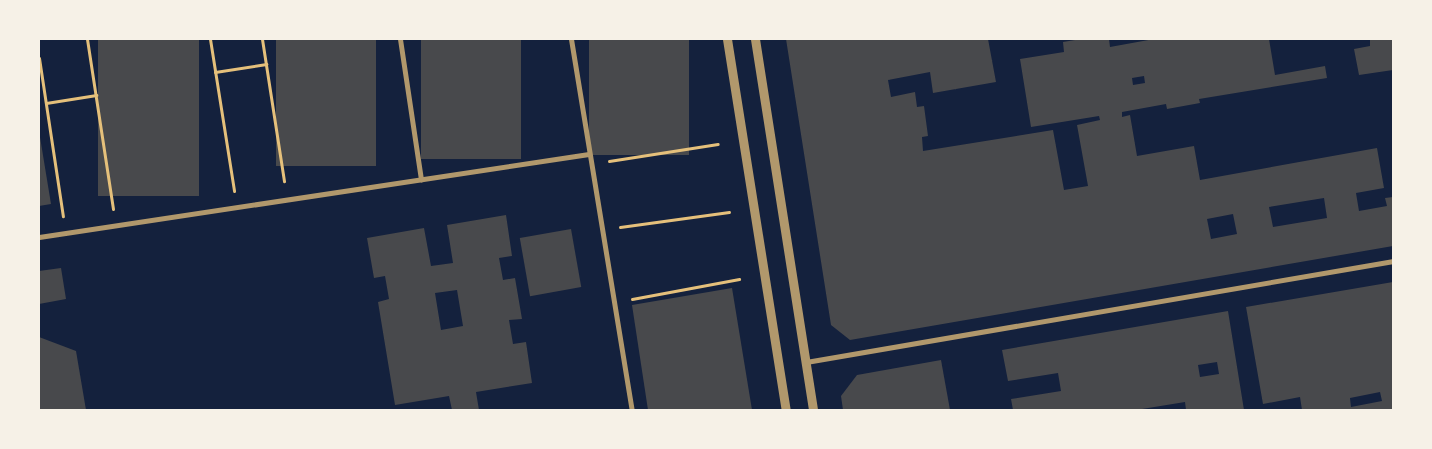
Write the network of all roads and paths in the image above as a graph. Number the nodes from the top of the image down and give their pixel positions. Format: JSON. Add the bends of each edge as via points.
{"nodes":[{"id":1,"x":87,"y":39,"type":"edge"},
{"id":2,"x":210,"y":39,"type":"edge"},
{"id":3,"x":262,"y":39,"type":"edge"},
{"id":4,"x":400,"y":39,"type":"edge"},
{"id":5,"x":570,"y":39,"type":"edge"},
{"id":6,"x":727,"y":39,"type":"edge"},
{"id":7,"x":755,"y":39,"type":"edge"},
{"id":8,"x":39,"y":58,"type":"edge"},
{"id":9,"x":266,"y":64,"type":"junction"},
{"id":10,"x":215,"y":72,"type":"junction"},
{"id":11,"x":96,"y":95,"type":"junction"},
{"id":12,"x":46,"y":103,"type":"junction"},
{"id":13,"x":718,"y":144,"type":"dead end"},
{"id":14,"x":589,"y":154,"type":"junction"},
{"id":15,"x":604,"y":162,"type":"dead end"},
{"id":16,"x":422,"y":179,"type":"junction"},
{"id":17,"x":285,"y":184,"type":"dead end"},
{"id":18,"x":234,"y":192,"type":"dead end"},
{"id":19,"x":113,"y":209,"type":"dead end"},
{"id":20,"x":729,"y":212,"type":"dead end"},
{"id":21,"x":63,"y":216,"type":"dead end"},
{"id":22,"x":611,"y":228,"type":"dead end"},
{"id":23,"x":39,"y":237,"type":"edge"},
{"id":24,"x":1393,"y":261,"type":"edge"},
{"id":25,"x":739,"y":279,"type":"dead end"},
{"id":26,"x":626,"y":300,"type":"dead end"},
{"id":27,"x":806,"y":362,"type":"junction"},
{"id":28,"x":632,"y":410,"type":"edge"},
{"id":29,"x":786,"y":410,"type":"edge"},
{"id":30,"x":813,"y":410,"type":"edge"}],
"edges":[{"from":1,"to":11,"type":"path"},
{"from":2,"to":10,"type":"path"},
{"from":3,"to":9,"type":"path"},
{"from":4,"to":16,"type":"street"},
{"from":5,"to":14,"type":"street"},
{"from":6,"to":29,"type":"street"},
{"from":7,"to":27,"type":"street"},
{"from":8,"to":12,"type":"path"},
{"from":9,"to":10,"type":"path"},
{"from":9,"to":17,"type":"path"},
{"from":10,"to":18,"type":"path"},
{"from":11,"to":12,"type":"path"},
{"from":11,"to":19,"type":"path"},
{"from":12,"to":21,"type":"path"},
{"from":13,"to":15,"type":"path"},
{"from":14,"to":16,"type":"street"},
{"from":14,"to":28,"type":"street"},
{"from":16,"to":23,"type":"street"},
{"from":20,"to":22,"type":"path"},
{"from":24,"to":27,"type":"street"},
{"from":25,"to":26,"type":"path"},
{"from":27,"to":30,"type":"street"}]}
